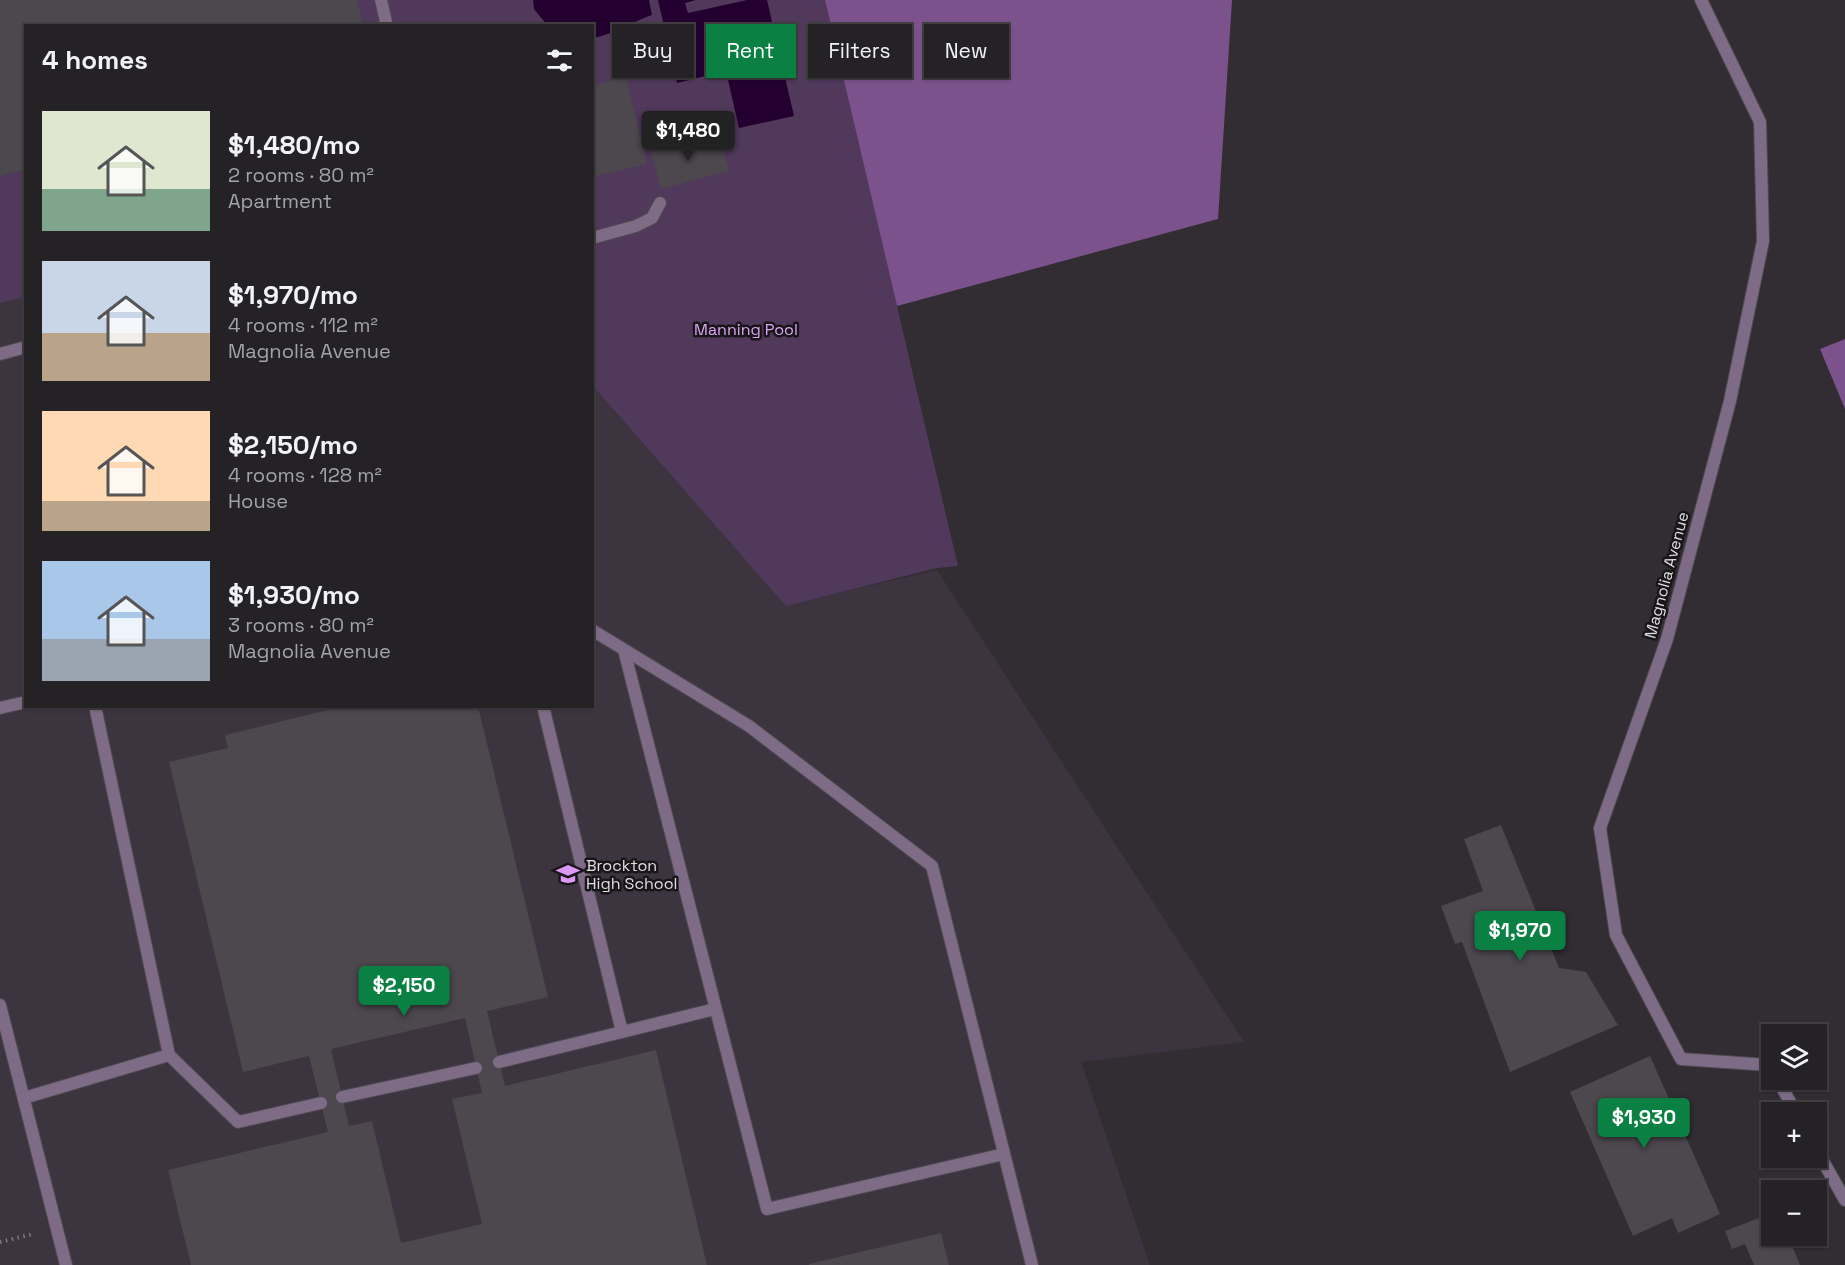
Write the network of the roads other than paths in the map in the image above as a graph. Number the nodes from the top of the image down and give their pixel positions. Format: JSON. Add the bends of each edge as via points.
{"nodes":[{"id":1,"x":381,"y":0,"type":"edge"},
{"id":2,"x":1701,"y":0,"type":"edge"},
{"id":3,"x":387,"y":24,"type":"edge"},
{"id":4,"x":660,"y":203,"type":"dead end"},
{"id":5,"x":594,"y":237,"type":"edge"},
{"id":6,"x":24,"y":348,"type":"edge"},
{"id":7,"x":0,"y":354,"type":"edge"},
{"id":8,"x":594,"y":631,"type":"edge"},
{"id":9,"x":624,"y":650,"type":"junction"},
{"id":10,"x":24,"y":702,"type":"edge"},
{"id":11,"x":0,"y":708,"type":"edge"},
{"id":12,"x":95,"y":708,"type":"edge"},
{"id":13,"x":543,"y":708,"type":"edge"},
{"id":14,"x":0,"y":1005,"type":"edge"},
{"id":15,"x":715,"y":1009,"type":"junction"},
{"id":16,"x":622,"y":1032,"type":"junction"},
{"id":17,"x":169,"y":1055,"type":"junction"},
{"id":18,"x":499,"y":1062,"type":"dead end"},
{"id":19,"x":1761,"y":1066,"type":"edge"},
{"id":20,"x":476,"y":1068,"type":"dead end"},
{"id":21,"x":342,"y":1097,"type":"dead end"},
{"id":22,"x":24,"y":1098,"type":"junction"},
{"id":23,"x":321,"y":1103,"type":"dead end"},
{"id":24,"x":1004,"y":1154,"type":"junction"},
{"id":25,"x":1827,"y":1168,"type":"edge"},
{"id":26,"x":1845,"y":1200,"type":"edge"},
{"id":27,"x":66,"y":1265,"type":"edge"},
{"id":28,"x":1032,"y":1265,"type":"edge"}],
"edges":[{"from":1,"to":3,"type":"street"},
{"from":2,"to":19,"type":"street","name":"Magnolia Avenue","via":[[1760,122],[1763,241],[1730,401],[1667,639],[1600,828],[1616,935],[1681,1059]]},
{"from":4,"to":5,"type":"street","via":[[652,218]]},
{"from":6,"to":7,"type":"street"},
{"from":8,"to":9,"type":"street"},
{"from":9,"to":15,"type":"street"},
{"from":9,"to":24,"type":"street","via":[[749,726],[932,866]]},
{"from":10,"to":11,"type":"street"},
{"from":12,"to":17,"type":"street"},
{"from":13,"to":16,"type":"street"},
{"from":14,"to":22,"type":"street"},
{"from":15,"to":16,"type":"street"},
{"from":15,"to":24,"type":"street","via":[[767,1209]]},
{"from":16,"to":18,"type":"street"},
{"from":17,"to":22,"type":"street"},
{"from":17,"to":23,"type":"street","via":[[238,1122]]},
{"from":20,"to":21,"type":"street"},
{"from":22,"to":27,"type":"street"},
{"from":24,"to":28,"type":"street"},
{"from":25,"to":26,"type":"street"}]}
